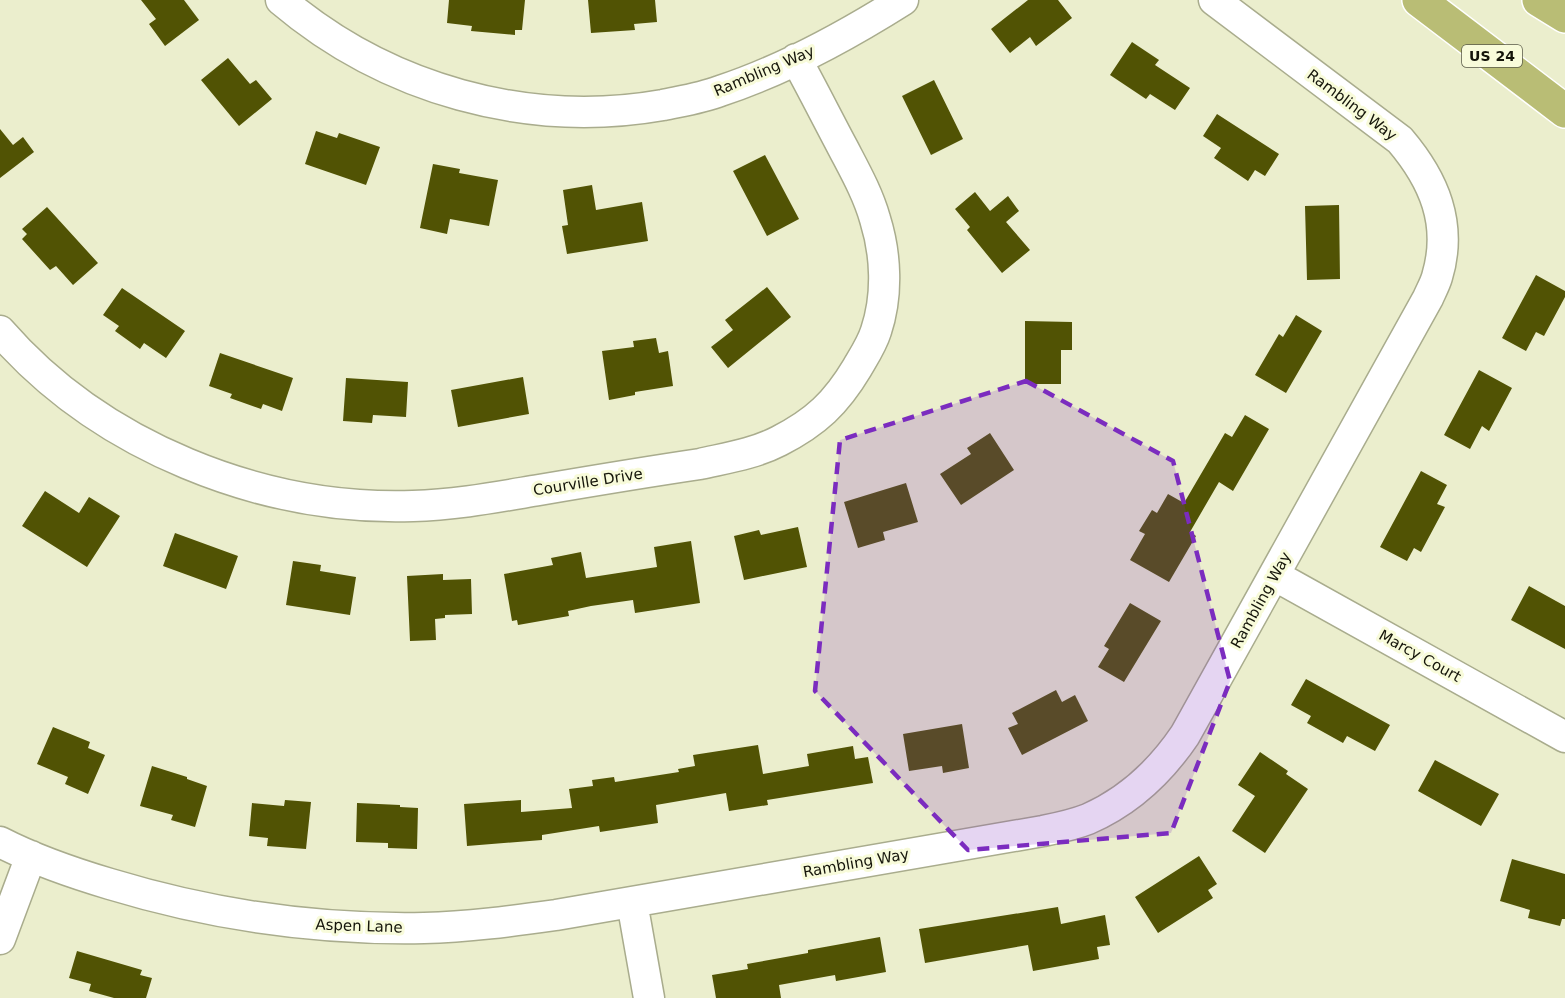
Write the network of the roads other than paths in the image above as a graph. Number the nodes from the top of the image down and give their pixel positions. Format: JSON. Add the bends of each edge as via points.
{"nodes":[{"id":1,"x":281,"y":0,"type":"edge"},
{"id":2,"x":903,"y":0,"type":"edge"},
{"id":3,"x":1214,"y":0,"type":"edge"},
{"id":4,"x":1419,"y":0,"type":"edge"},
{"id":5,"x":1539,"y":0,"type":"edge"},
{"id":6,"x":1565,"y":16,"type":"edge"},
{"id":7,"x":796,"y":59,"type":"junction"},
{"id":8,"x":1565,"y":111,"type":"edge"},
{"id":9,"x":0,"y":331,"type":"edge"},
{"id":10,"x":1274,"y":575,"type":"junction"},
{"id":11,"x":1565,"y":737,"type":"edge"},
{"id":12,"x":0,"y":842,"type":"edge"},
{"id":13,"x":31,"y":856,"type":"junction"},
{"id":14,"x":632,"y":902,"type":"junction"},
{"id":15,"x":0,"y":939,"type":"edge"},
{"id":16,"x":648,"y":998,"type":"edge"}],
"edges":[{"from":1,"to":7,"type":"street","name":"Rambling Way","via":[[338,42],[397,73],[459,95],[523,109],[605,112],[682,101],[719,92]]},
{"from":2,"to":7,"type":"street","name":"Rambling Way"},
{"from":3,"to":10,"type":"street","name":"Rambling Way","via":[[1400,140],[1429,180],[1441,219],[1441,259],[1428,298]]},
{"from":4,"to":8,"type":"highway","number":"US 24"},
{"from":5,"to":6,"type":"highway"},
{"from":7,"to":9,"type":"street","name":"Courville Drive","via":[[875,218],[882,248],[882,306],[866,353],[839,396],[801,429],[757,450],[700,464],[464,502],[375,506],[311,499],[216,474],[138,440],[54,383]]},
{"from":10,"to":11,"type":"street","name":"Marcy Court"},
{"from":10,"to":14,"type":"street","name":"Rambling Way","via":[[1171,756],[1138,789],[1106,810],[1043,831]]},
{"from":12,"to":13,"type":"street","name":"Aspen Lane"},
{"from":13,"to":14,"type":"street","name":"Aspen Lane","via":[[134,891],[207,909],[349,927],[491,924]]},
{"from":13,"to":15,"type":"street"},
{"from":14,"to":16,"type":"street"}]}
